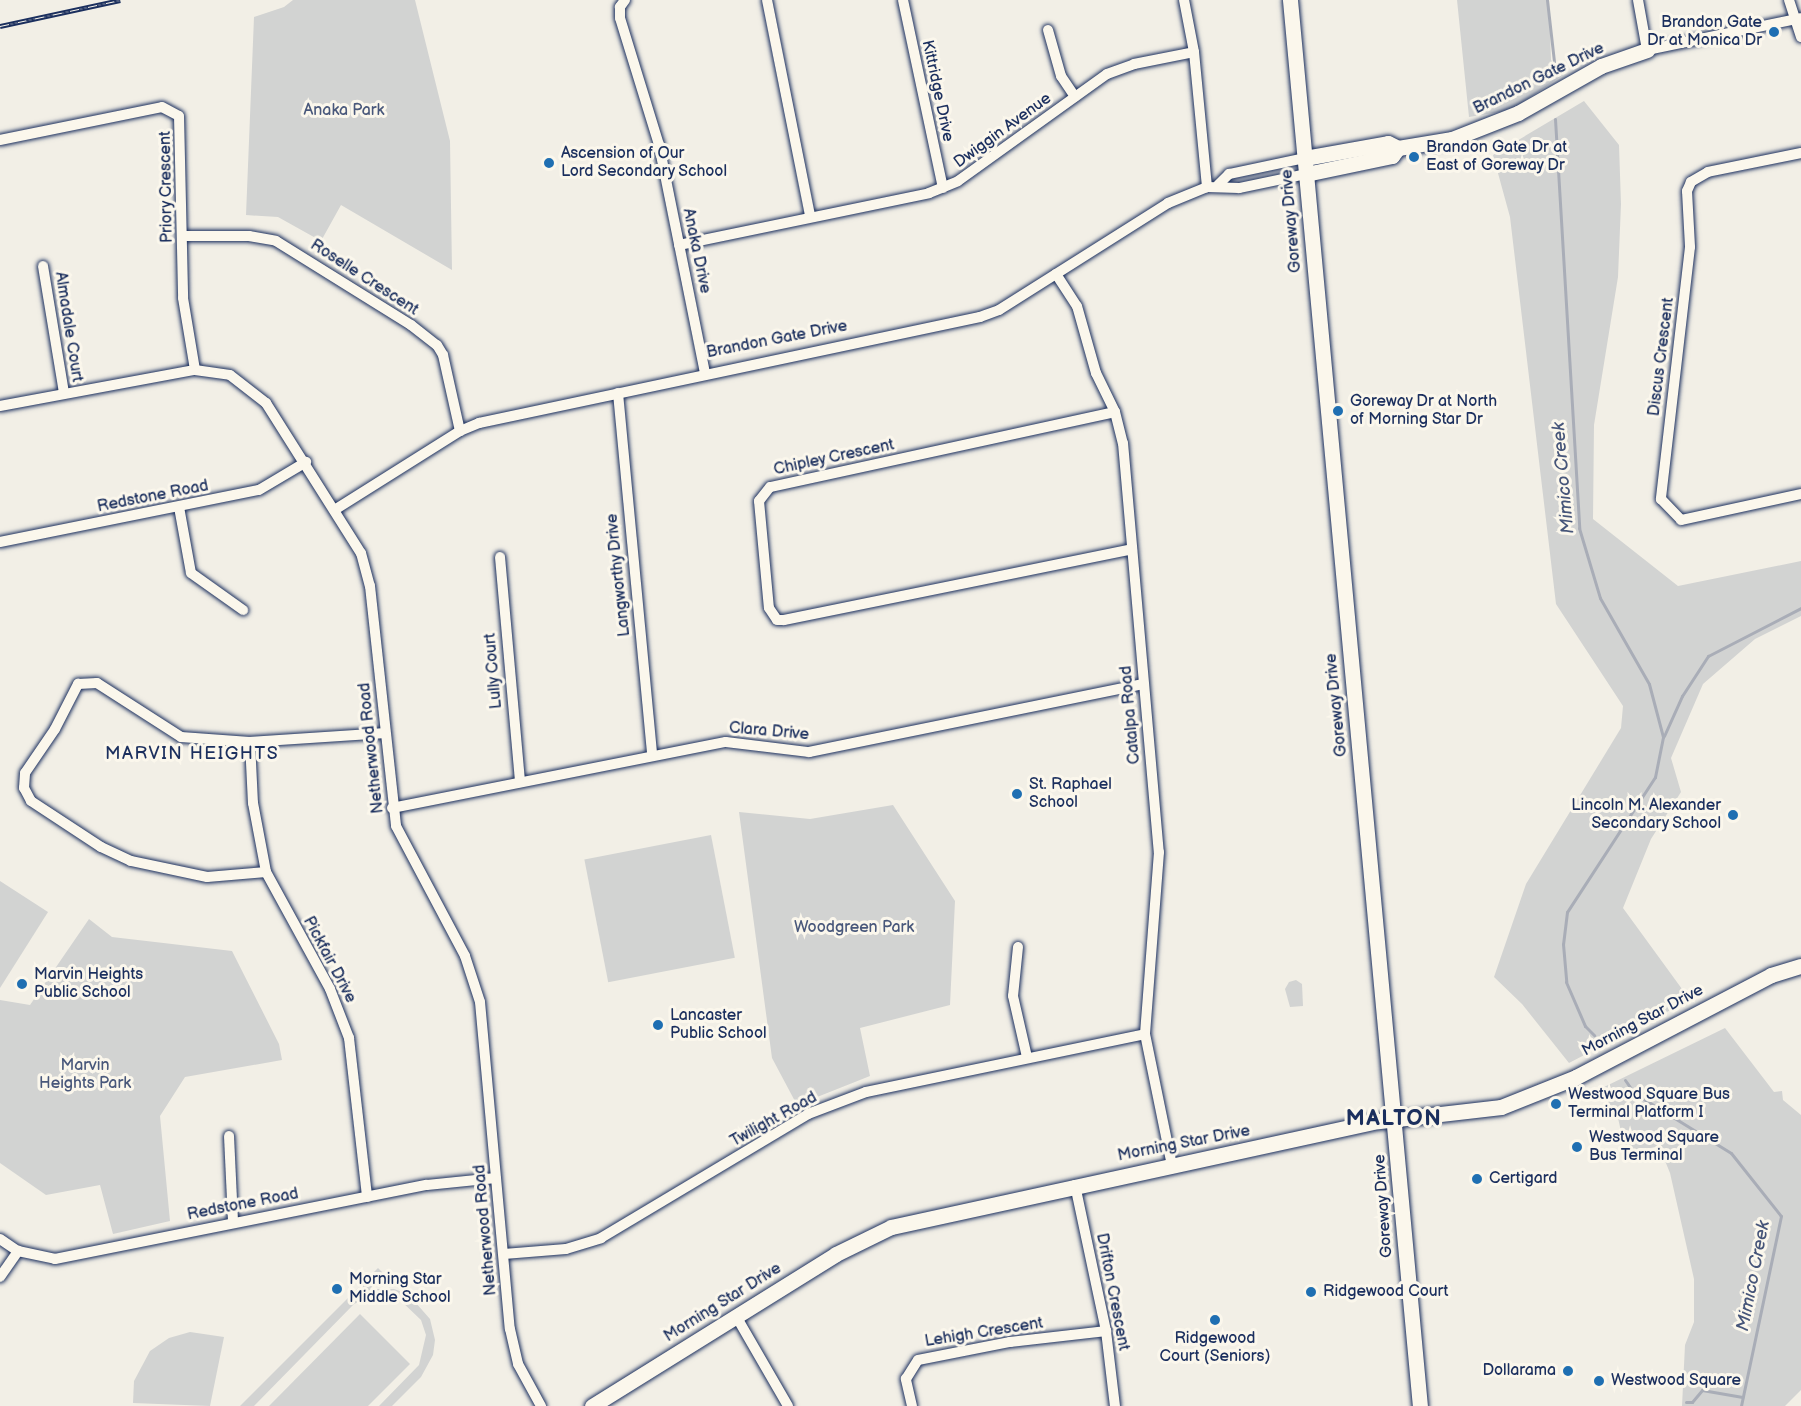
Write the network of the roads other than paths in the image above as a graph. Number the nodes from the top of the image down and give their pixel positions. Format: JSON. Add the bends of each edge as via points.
{"nodes":[{"id":1,"x":626,"y":0,"type":"edge"},
{"id":2,"x":767,"y":0,"type":"edge"},
{"id":3,"x":903,"y":0,"type":"edge"},
{"id":4,"x":1184,"y":0,"type":"edge"},
{"id":5,"x":1290,"y":0,"type":"edge"},
{"id":6,"x":1638,"y":0,"type":"edge"},
{"id":7,"x":1789,"y":0,"type":"edge"},
{"id":8,"x":1797,"y":19,"type":"edge"},
{"id":9,"x":1048,"y":30,"type":"dead end"},
{"id":10,"x":1801,"y":37,"type":"edge"},
{"id":11,"x":1647,"y":50,"type":"junction"},
{"id":12,"x":1194,"y":52,"type":"junction"},
{"id":13,"x":1075,"y":97,"type":"junction"},
{"id":14,"x":0,"y":140,"type":"edge"},
{"id":15,"x":1398,"y":148,"type":"junction"},
{"id":16,"x":1801,"y":153,"type":"edge"},
{"id":17,"x":1305,"y":158,"type":"junction"},
{"id":18,"x":1306,"y":174,"type":"junction"},
{"id":19,"x":1213,"y":186,"type":"junction"},
{"id":20,"x":943,"y":188,"type":"junction"},
{"id":21,"x":810,"y":215,"type":"junction"},
{"id":22,"x":184,"y":236,"type":"junction"},
{"id":23,"x":680,"y":245,"type":"junction"},
{"id":24,"x":43,"y":266,"type":"dead end"},
{"id":25,"x":1056,"y":274,"type":"junction"},
{"id":26,"x":195,"y":370,"type":"junction"},
{"id":27,"x":705,"y":373,"type":"junction"},
{"id":28,"x":63,"y":393,"type":"junction"},
{"id":29,"x":618,"y":393,"type":"junction"},
{"id":30,"x":0,"y":406,"type":"edge"},
{"id":31,"x":1115,"y":412,"type":"junction"},
{"id":32,"x":460,"y":431,"type":"junction"},
{"id":33,"x":306,"y":462,"type":"junction"},
{"id":34,"x":1801,"y":494,"type":"edge"},
{"id":35,"x":179,"y":507,"type":"junction"},
{"id":36,"x":336,"y":509,"type":"junction"},
{"id":37,"x":0,"y":542,"type":"edge"},
{"id":38,"x":1132,"y":549,"type":"junction"},
{"id":39,"x":500,"y":556,"type":"dead end"},
{"id":40,"x":243,"y":610,"type":"dead end"},
{"id":41,"x":1143,"y":684,"type":"junction"},
{"id":42,"x":385,"y":733,"type":"junction"},
{"id":43,"x":250,"y":742,"type":"junction"},
{"id":44,"x":652,"y":754,"type":"junction"},
{"id":45,"x":520,"y":782,"type":"junction"},
{"id":46,"x":392,"y":808,"type":"junction"},
{"id":47,"x":266,"y":872,"type":"junction"},
{"id":48,"x":1018,"y":947,"type":"dead end"},
{"id":49,"x":1801,"y":966,"type":"edge"},
{"id":50,"x":1145,"y":1034,"type":"junction"},
{"id":51,"x":1027,"y":1057,"type":"junction"},
{"id":52,"x":1394,"y":1119,"type":"junction"},
{"id":53,"x":229,"y":1136,"type":"dead end"},
{"id":54,"x":1172,"y":1165,"type":"junction"},
{"id":55,"x":496,"y":1178,"type":"junction"},
{"id":56,"x":1075,"y":1185,"type":"junction"},
{"id":57,"x":367,"y":1197,"type":"junction"},
{"id":58,"x":233,"y":1222,"type":"junction"},
{"id":59,"x":0,"y":1239,"type":"edge"},
{"id":60,"x":18,"y":1251,"type":"junction"},
{"id":61,"x":504,"y":1254,"type":"junction"},
{"id":62,"x":0,"y":1277,"type":"edge"},
{"id":63,"x":736,"y":1317,"type":"junction"},
{"id":64,"x":1106,"y":1331,"type":"junction"},
{"id":65,"x":541,"y":1406,"type":"edge"},
{"id":66,"x":592,"y":1406,"type":"edge"},
{"id":67,"x":788,"y":1406,"type":"edge"},
{"id":68,"x":912,"y":1406,"type":"edge"},
{"id":69,"x":1115,"y":1406,"type":"edge"},
{"id":70,"x":1420,"y":1406,"type":"edge"}],
"edges":[{"from":1,"to":23,"type":"street","name":"Anaka Drive","via":[[620,7],[620,18],[659,145]]},
{"from":2,"to":21,"type":"street"},
{"from":3,"to":20,"type":"street","name":"Kittridge Drive"},
{"from":4,"to":12,"type":"street"},
{"from":5,"to":17,"type":"street","name":"Goreway Drive"},
{"from":6,"to":11,"type":"street"},
{"from":7,"to":8,"type":"street"},
{"from":8,"to":10,"type":"street"},
{"from":8,"to":11,"type":"street","name":"Brandon Gate Drive"},
{"from":9,"to":13,"type":"street","via":[[1061,76]]},
{"from":11,"to":15,"type":"street","name":"Brandon Gate Drive","via":[[1601,66],[1518,113],[1483,128],[1452,139]]},
{"from":12,"to":13,"type":"street","name":"Dwiggin Avenue","via":[[1123,67]]},
{"from":12,"to":19,"type":"street"},
{"from":13,"to":20,"type":"street","name":"Dwiggin Avenue","via":[[958,182]]},
{"from":14,"to":22,"type":"street","name":"Priory Crescent","via":[[170,108],[182,125]]},
{"from":15,"to":17,"type":"street","name":"Brandon Gate Drive","via":[[1388,143]]},
{"from":15,"to":18,"type":"street","name":"Brandon Gate Drive","via":[[1392,156]]},
{"from":16,"to":34,"type":"street","name":"Discus Crescent","via":[[1708,172],[1691,182],[1687,191],[1690,246],[1660,499],[1681,520]]},
{"from":17,"to":18,"type":"street","name":"Goreway Drive"},
{"from":17,"to":19,"type":"street","name":"Brandon Gate Drive","via":[[1229,174]]},
{"from":18,"to":19,"type":"street","name":"Brandon Gate Drive","via":[[1239,188]]},
{"from":18,"to":52,"type":"street","name":"Goreway Drive"},
{"from":19,"to":25,"type":"street","name":"Brandon Gate Drive","via":[[1155,211]]},
{"from":20,"to":21,"type":"street","name":"Dwiggin Avenue"},
{"from":21,"to":23,"type":"street","name":"Dwiggin Avenue"},
{"from":22,"to":26,"type":"street","name":"Priory Crescent","via":[[183,298]]},
{"from":22,"to":32,"type":"street","name":"Roselle Crescent","via":[[249,236],[276,241],[411,325],[437,345],[443,355]]},
{"from":23,"to":27,"type":"street","name":"Anaka Drive"},
{"from":24,"to":28,"type":"street","name":"Almadale Court"},
{"from":25,"to":27,"type":"street","name":"Brandon Gate Drive","via":[[980,317]]},
{"from":25,"to":31,"type":"street","name":"Catalpa Road","via":[[1077,306],[1096,373]]},
{"from":26,"to":28,"type":"street","name":"Netherwood Road"},
{"from":26,"to":33,"type":"street","name":"Netherwood Road","via":[[230,375],[249,387],[266,404]]},
{"from":27,"to":29,"type":"street","name":"Brandon Gate Drive"},
{"from":28,"to":30,"type":"street","name":"Netherwood Road"},
{"from":29,"to":32,"type":"street","name":"Brandon Gate Drive","via":[[479,423]]},
{"from":29,"to":44,"type":"street","name":"Langworthy Drive"},
{"from":31,"to":38,"type":"street","name":"Catalpa Road","via":[[1123,443]]},
{"from":31,"to":38,"type":"street","name":"Chipley Crescent","via":[[770,487],[759,501],[769,608],[777,620],[784,620]]},
{"from":32,"to":36,"type":"street","name":"Brandon Gate Drive"},
{"from":33,"to":35,"type":"street","name":"Redstone Road","via":[[259,490]]},
{"from":33,"to":36,"type":"street","name":"Netherwood Road"},
{"from":35,"to":37,"type":"street","name":"Redstone Road"},
{"from":35,"to":40,"type":"street","via":[[192,573]]},
{"from":36,"to":42,"type":"street","name":"Netherwood Road","via":[[367,566]]},
{"from":38,"to":41,"type":"street","name":"Catalpa Road"},
{"from":39,"to":45,"type":"street","name":"Lully Court"},
{"from":41,"to":44,"type":"street","name":"Clara Drive","via":[[809,752],[726,742]]},
{"from":41,"to":50,"type":"street","name":"Catalpa Road","via":[[1159,852]]},
{"from":42,"to":43,"type":"street"},
{"from":42,"to":46,"type":"street","name":"Netherwood Road"},
{"from":43,"to":47,"type":"street","name":"Pickfair Drive","via":[[253,802]]},
{"from":43,"to":47,"type":"street","via":[[181,737],[88,681],[72,692],[23,783],[31,801],[101,847],[131,861],[207,877]]},
{"from":44,"to":45,"type":"street","name":"Clara Drive"},
{"from":45,"to":46,"type":"street","name":"Clara Drive"},
{"from":46,"to":55,"type":"street","name":"Netherwood Road","via":[[402,842],[474,978],[483,1019]]},
{"from":47,"to":57,"type":"street","name":"Pickfair Drive","via":[[330,989],[349,1038]]},
{"from":48,"to":51,"type":"street","via":[[1013,996]]},
{"from":49,"to":52,"type":"street","name":"Morning Star Drive","via":[[1771,975],[1536,1095],[1489,1110]]},
{"from":50,"to":51,"type":"street","name":"Twilight Road"},
{"from":50,"to":54,"type":"street","name":"Catalpa Road"},
{"from":51,"to":61,"type":"street","name":"Twilight Road","via":[[866,1092],[808,1114],[601,1238],[566,1249]]},
{"from":52,"to":54,"type":"street","name":"Morning Star Drive"},
{"from":52,"to":70,"type":"street","name":"Goreway Drive"},
{"from":53,"to":58,"type":"street"},
{"from":54,"to":56,"type":"street","name":"Morning Star Drive"},
{"from":55,"to":57,"type":"street","name":"Redstone Road","via":[[460,1180]]},
{"from":55,"to":61,"type":"street","name":"Netherwood Road"},
{"from":56,"to":63,"type":"street","name":"Morning Star Drive","via":[[891,1227],[836,1254]]},
{"from":56,"to":64,"type":"street","name":"Drifton Crescent"},
{"from":57,"to":58,"type":"street","name":"Redstone Road"},
{"from":58,"to":60,"type":"street","name":"Redstone Road","via":[[55,1258]]},
{"from":59,"to":60,"type":"street","name":"Redstone Road"},
{"from":60,"to":62,"type":"street"},
{"from":61,"to":65,"type":"street","name":"Netherwood Road","via":[[513,1346],[518,1364]]},
{"from":63,"to":66,"type":"street","name":"Morning Star Drive"},
{"from":63,"to":67,"type":"street"},
{"from":64,"to":68,"type":"street","name":"Lehigh Crescent","via":[[1010,1342],[918,1360],[906,1379]]},
{"from":64,"to":69,"type":"street","name":"Drifton Crescent"}]}
